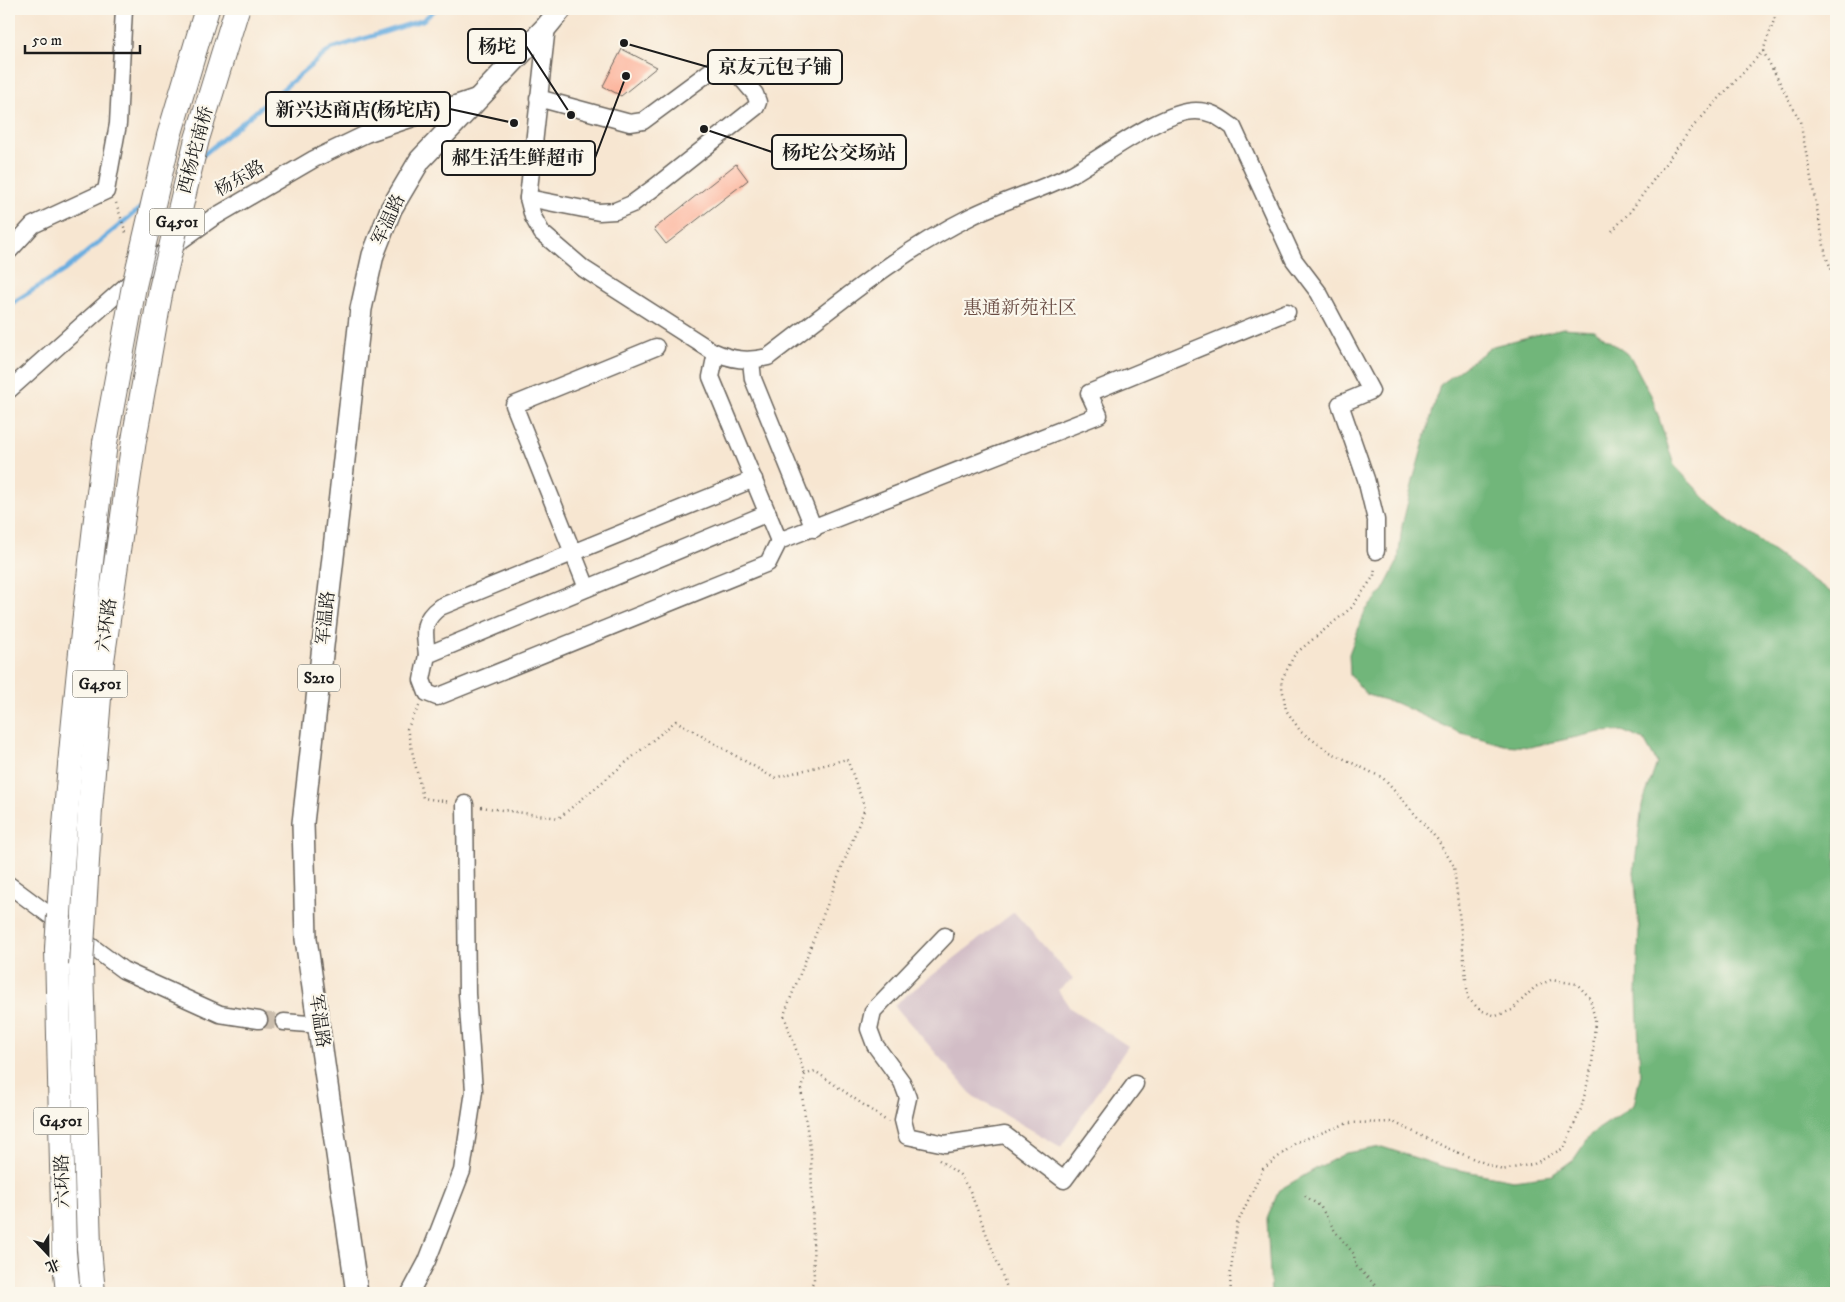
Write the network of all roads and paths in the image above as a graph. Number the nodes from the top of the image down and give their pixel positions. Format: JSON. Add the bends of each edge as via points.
{"nodes":[{"id":1,"x":124,"y":9,"type":"edge"},
{"id":2,"x":207,"y":9,"type":"edge"},
{"id":3,"x":237,"y":9,"type":"edge"},
{"id":4,"x":561,"y":9,"type":"edge"},
{"id":5,"x":1778,"y":9,"type":"edge"},
{"id":6,"x":547,"y":26,"type":"junction"},
{"id":7,"x":1763,"y":51,"type":"junction"},
{"id":8,"x":478,"y":96,"type":"junction"},
{"id":9,"x":538,"y":98,"type":"junction"},
{"id":10,"x":528,"y":198,"type":"junction"},
{"id":11,"x":115,"y":201,"type":"dead end"},
{"id":12,"x":1612,"y":231,"type":"dead end"},
{"id":13,"x":128,"y":237,"type":"dead end"},
{"id":14,"x":9,"y":251,"type":"edge"},
{"id":15,"x":1836,"y":281,"type":"edge"},
{"id":16,"x":1287,"y":312,"type":"dead end"},
{"id":17,"x":656,"y":347,"type":"dead end"},
{"id":18,"x":716,"y":353,"type":"junction"},
{"id":19,"x":752,"y":361,"type":"junction"},
{"id":20,"x":9,"y":390,"type":"edge"},
{"id":21,"x":134,"y":440,"type":"joint"},
{"id":22,"x":105,"y":443,"type":"joint"},
{"id":23,"x":754,"y":479,"type":"junction"},
{"id":24,"x":768,"y":513,"type":"junction"},
{"id":25,"x":814,"y":529,"type":"junction"},
{"id":26,"x":779,"y":541,"type":"junction"},
{"id":27,"x":1376,"y":551,"type":"joint"},
{"id":28,"x":573,"y":553,"type":"junction"},
{"id":29,"x":587,"y":588,"type":"junction"},
{"id":30,"x":427,"y":654,"type":"junction"},
{"id":31,"x":426,"y":693,"type":"junction"},
{"id":32,"x":465,"y":804,"type":"junction"},
{"id":33,"x":9,"y":885,"type":"edge"},
{"id":34,"x":946,"y":936,"type":"dead end"},
{"id":35,"x":258,"y":1020,"type":"tunnel mouth"},
{"id":36,"x":284,"y":1022,"type":"tunnel mouth"},
{"id":37,"x":320,"y":1025,"type":"junction"},
{"id":38,"x":805,"y":1075,"type":"junction"},
{"id":39,"x":1135,"y":1084,"type":"dead end"},
{"id":40,"x":907,"y":1136,"type":"junction"},
{"id":41,"x":938,"y":1159,"type":"dead end"},
{"id":42,"x":1305,"y":1196,"type":"dead end"},
{"id":43,"x":68,"y":1293,"type":"edge"},
{"id":44,"x":93,"y":1293,"type":"edge"},
{"id":45,"x":357,"y":1293,"type":"edge"},
{"id":46,"x":410,"y":1293,"type":"edge"},
{"id":47,"x":808,"y":1293,"type":"edge"},
{"id":48,"x":1008,"y":1293,"type":"edge"},
{"id":49,"x":1231,"y":1293,"type":"edge"},
{"id":50,"x":1383,"y":1293,"type":"edge"}],
"edges":[{"from":1,"to":14,"type":"street","via":[[118,124],[106,191],[33,225]]},
{"from":2,"to":22,"type":"highway","name":"西杨坨南桥","number":"G4501","bridge":true,"via":[[169,136],[134,286]]},
{"from":3,"to":21,"type":"highway","name":"西杨坨南桥","number":"G4501","bridge":true,"via":[[197,139],[161,289]]},
{"from":4,"to":6,"type":"main road","name":"军温路","number":"S210"},
{"from":5,"to":7,"type":"path"},
{"from":6,"to":8,"type":"main road","name":"军温路","number":"S210"},
{"from":6,"to":9,"type":"street"},
{"from":7,"to":12,"type":"path","via":[[1690,130],[1630,212]]},
{"from":7,"to":15,"type":"path","via":[[1800,120],[1824,246]]},
{"from":8,"to":20,"type":"street","name":"杨东路","via":[[366,134],[314,159],[211,219],[162,254]]},
{"from":8,"to":37,"type":"main road","name":"军温路","number":"S210","via":[[420,160],[392,209],[373,255],[361,309],[303,823],[306,939]]},
{"from":9,"to":10,"type":"street"},
{"from":9,"to":10,"type":"street","via":[[630,122],[643,122],[723,65],[731,66],[758,102],[756,107],[632,204],[615,211],[598,212]]},
{"from":10,"to":18,"type":"street","via":[[533,217],[542,232],[584,269]]},
{"from":11,"to":13,"type":"path"},
{"from":16,"to":25,"type":"street","via":[[1089,393],[1099,415]]},
{"from":17,"to":28,"type":"street","via":[[514,405]]},
{"from":18,"to":19,"type":"street","via":[[730,359]]},
{"from":18,"to":23,"type":"street","via":[[711,377]]},
{"from":19,"to":25,"type":"street","via":[[754,379]]},
{"from":19,"to":27,"type":"street","via":[[768,357],[912,251],[970,217],[1070,175],[1164,120],[1194,111],[1214,113],[1233,127],[1294,260],[1319,293],[1371,391],[1340,404],[1366,479],[1376,520]]},
{"from":21,"to":44,"type":"highway","name":"六环路","number":"G4501","bridge":true,"via":[[102,661],[81,964]]},
{"from":22,"to":43,"type":"highway","name":"六环路","number":"G4501","bridge":true,"via":[[79,655],[57,949],[64,1252]]},
{"from":23,"to":24,"type":"street"},
{"from":23,"to":28,"type":"street"},
{"from":24,"to":26,"type":"street"},
{"from":24,"to":29,"type":"street"},
{"from":25,"to":26,"type":"street"},
{"from":26,"to":31,"type":"street","via":[[768,562],[437,697]]},
{"from":27,"to":49,"type":"path","via":[[1374,576],[1351,608],[1295,654],[1281,681],[1286,710],[1301,732],[1330,752],[1383,778],[1437,838],[1454,866],[1468,998],[1480,1010],[1496,1016],[1512,1010],[1535,987],[1551,980],[1576,984],[1590,998],[1595,1020],[1592,1065],[1581,1109],[1564,1148],[1534,1164],[1502,1170],[1393,1122],[1348,1123],[1297,1142],[1263,1169],[1237,1224]]},
{"from":28,"to":29,"type":"street"},
{"from":28,"to":30,"type":"street","via":[[440,607],[428,616],[425,625]]},
{"from":29,"to":30,"type":"street"},
{"from":30,"to":31,"type":"street","via":[[422,680]]},
{"from":31,"to":32,"type":"path","via":[[407,729],[424,798]]},
{"from":32,"to":38,"type":"path","via":[[559,818],[676,721],[774,778],[847,758],[864,808],[784,1015]]},
{"from":32,"to":46,"type":"street","via":[[467,994],[474,1091],[462,1171],[427,1261]]},
{"from":33,"to":35,"type":"street","via":[[123,970],[220,1014]]},
{"from":34,"to":40,"type":"street","via":[[873,1011],[869,1029],[875,1045],[902,1082],[908,1098],[903,1120]]},
{"from":36,"to":37,"type":"street"},
{"from":37,"to":45,"type":"main road","name":"军温路","number":"S210"},
{"from":38,"to":40,"type":"path","via":[[815,1071]]},
{"from":38,"to":47,"type":"path","via":[[801,1089],[811,1155],[814,1280]]},
{"from":39,"to":40,"type":"street","via":[[1064,1180],[1006,1134],[945,1144]]},
{"from":41,"to":48,"type":"path","via":[[960,1175],[970,1191]]},
{"from":42,"to":50,"type":"path","via":[[1320,1206],[1335,1232],[1354,1254],[1355,1265]]}]}
